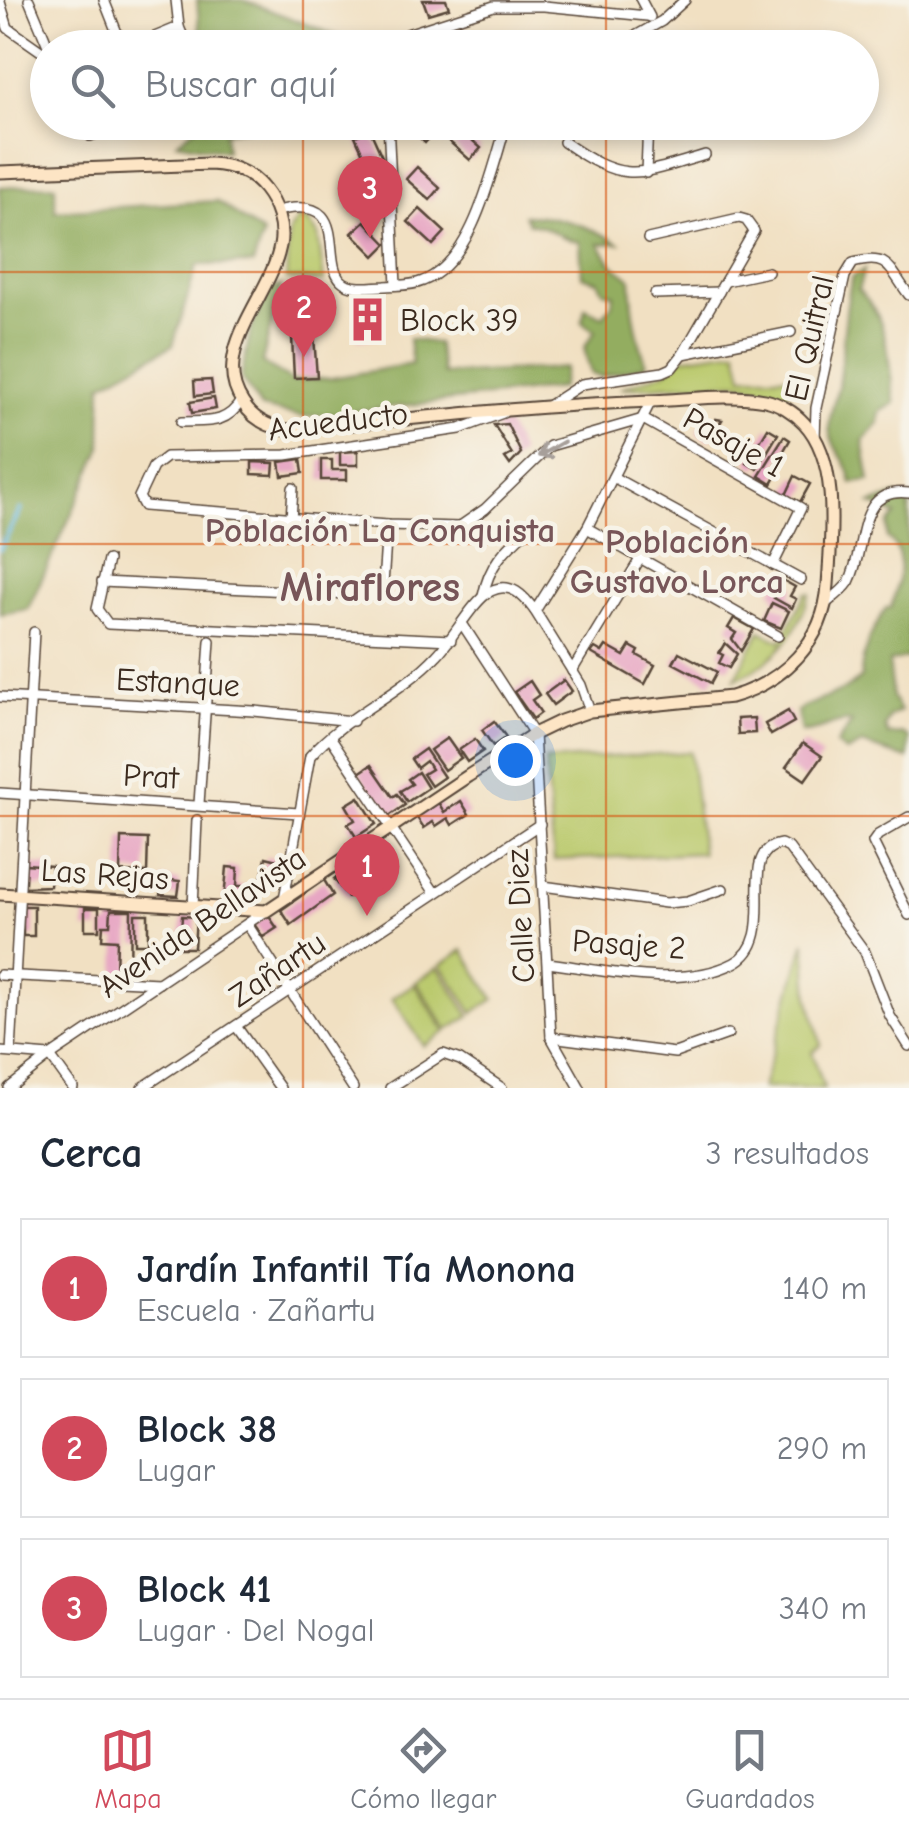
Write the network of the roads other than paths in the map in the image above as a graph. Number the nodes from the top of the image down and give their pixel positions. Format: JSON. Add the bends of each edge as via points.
{"nodes":[{"id":1,"x":28,"y":0,"type":"edge"},
{"id":2,"x":104,"y":0,"type":"edge"},
{"id":3,"x":176,"y":0,"type":"edge"},
{"id":4,"x":466,"y":0,"type":"edge"},
{"id":5,"x":641,"y":0,"type":"edge"},
{"id":6,"x":684,"y":0,"type":"edge"},
{"id":7,"x":0,"y":2,"type":"edge"},
{"id":8,"x":471,"y":13,"type":"junction"},
{"id":9,"x":647,"y":16,"type":"junction"},
{"id":10,"x":662,"y":22,"type":"junction"},
{"id":11,"x":179,"y":27,"type":"junction"},
{"id":12,"x":41,"y":30,"type":"edge"},
{"id":13,"x":118,"y":30,"type":"edge"},
{"id":14,"x":171,"y":30,"type":"edge"},
{"id":15,"x":180,"y":30,"type":"edge"},
{"id":16,"x":417,"y":30,"type":"edge"},
{"id":17,"x":652,"y":30,"type":"edge"},
{"id":18,"x":8,"y":31,"type":"edge"},
{"id":19,"x":30,"y":44,"type":"edge"},
{"id":20,"x":389,"y":140,"type":"edge"},
{"id":21,"x":502,"y":140,"type":"edge"},
{"id":22,"x":649,"y":140,"type":"edge"},
{"id":23,"x":564,"y":142,"type":"dead end"},
{"id":24,"x":705,"y":154,"type":"dead end"},
{"id":25,"x":0,"y":172,"type":"edge"},
{"id":26,"x":646,"y":172,"type":"junction"},
{"id":27,"x":277,"y":211,"type":"junction"},
{"id":28,"x":648,"y":238,"type":"dead end"},
{"id":29,"x":768,"y":272,"type":"dead end"},
{"id":30,"x":726,"y":281,"type":"junction"},
{"id":31,"x":396,"y":285,"type":"junction"},
{"id":32,"x":719,"y":292,"type":"junction"},
{"id":33,"x":655,"y":294,"type":"dead end"},
{"id":34,"x":909,"y":294,"type":"edge"},
{"id":35,"x":791,"y":332,"type":"dead end"},
{"id":36,"x":684,"y":354,"type":"junction"},
{"id":37,"x":241,"y":401,"type":"junction"},
{"id":38,"x":651,"y":401,"type":"junction"},
{"id":39,"x":548,"y":406,"type":"junction"},
{"id":40,"x":518,"y":408,"type":"junction"},
{"id":41,"x":643,"y":419,"type":"junction"},
{"id":42,"x":181,"y":422,"type":"dead end"},
{"id":43,"x":815,"y":440,"type":"junction"},
{"id":44,"x":613,"y":477,"type":"junction"},
{"id":45,"x":293,"y":488,"type":"dead end"},
{"id":46,"x":909,"y":494,"type":"edge"},
{"id":47,"x":291,"y":518,"type":"junction"},
{"id":48,"x":387,"y":526,"type":"junction"},
{"id":49,"x":588,"y":528,"type":"junction"},
{"id":50,"x":527,"y":530,"type":"dead end"},
{"id":51,"x":640,"y":559,"type":"junction"},
{"id":52,"x":108,"y":560,"type":"dead end"},
{"id":53,"x":773,"y":565,"type":"junction"},
{"id":54,"x":801,"y":580,"type":"dead end"},
{"id":55,"x":102,"y":582,"type":"junction"},
{"id":56,"x":483,"y":596,"type":"junction"},
{"id":57,"x":826,"y":604,"type":"junction"},
{"id":58,"x":535,"y":610,"type":"junction"},
{"id":59,"x":462,"y":625,"type":"junction"},
{"id":60,"x":34,"y":632,"type":"dead end"},
{"id":61,"x":778,"y":636,"type":"dead end"},
{"id":62,"x":451,"y":640,"type":"junction"},
{"id":63,"x":210,"y":642,"type":"dead end"},
{"id":64,"x":572,"y":671,"type":"junction"},
{"id":65,"x":0,"y":698,"type":"edge"},
{"id":66,"x":32,"y":699,"type":"junction"},
{"id":67,"x":207,"y":710,"type":"junction"},
{"id":68,"x":590,"y":711,"type":"junction"},
{"id":69,"x":352,"y":721,"type":"junction"},
{"id":70,"x":534,"y":734,"type":"junction"},
{"id":71,"x":331,"y":738,"type":"junction"},
{"id":72,"x":0,"y":793,"type":"edge"},
{"id":73,"x":28,"y":795,"type":"junction"},
{"id":74,"x":199,"y":804,"type":"junction"},
{"id":75,"x":299,"y":813,"type":"junction"},
{"id":76,"x":909,"y":817,"type":"edge"},
{"id":77,"x":197,"y":820,"type":"dead end"},
{"id":78,"x":540,"y":824,"type":"junction"},
{"id":79,"x":391,"y":828,"type":"junction"},
{"id":80,"x":543,"y":886,"type":"junction"},
{"id":81,"x":723,"y":890,"type":"dead end"},
{"id":82,"x":0,"y":894,"type":"edge"},
{"id":83,"x":436,"y":894,"type":"junction"},
{"id":84,"x":21,"y":895,"type":"junction"},
{"id":85,"x":284,"y":900,"type":"junction"},
{"id":86,"x":193,"y":908,"type":"junction"},
{"id":87,"x":266,"y":910,"type":"junction"},
{"id":88,"x":909,"y":915,"type":"edge"},
{"id":89,"x":248,"y":924,"type":"junction"},
{"id":90,"x":548,"y":963,"type":"junction"},
{"id":91,"x":0,"y":975,"type":"edge"},
{"id":92,"x":16,"y":976,"type":"junction"},
{"id":93,"x":161,"y":983,"type":"junction"},
{"id":94,"x":291,"y":990,"type":"junction"},
{"id":95,"x":236,"y":1026,"type":"junction"},
{"id":96,"x":728,"y":1034,"type":"dead end"},
{"id":97,"x":551,"y":1037,"type":"junction"},
{"id":98,"x":909,"y":1046,"type":"edge"},
{"id":99,"x":6,"y":1052,"type":"edge"},
{"id":100,"x":50,"y":1056,"type":"junction"},
{"id":101,"x":9,"y":1088,"type":"edge"},
{"id":102,"x":72,"y":1088,"type":"edge"},
{"id":103,"x":142,"y":1088,"type":"edge"},
{"id":104,"x":280,"y":1088,"type":"edge"},
{"id":105,"x":353,"y":1088,"type":"edge"},
{"id":106,"x":390,"y":1088,"type":"edge"},
{"id":107,"x":502,"y":1088,"type":"edge"},
{"id":108,"x":580,"y":1088,"type":"edge"}],
"edges":[{"from":1,"to":12,"type":"street"},
{"from":2,"to":13,"type":"street"},
{"from":3,"to":11,"type":"street"},
{"from":4,"to":8,"type":"street"},
{"from":5,"to":9,"type":"street"},
{"from":6,"to":10,"type":"street"},
{"from":7,"to":18,"type":"street"},
{"from":8,"to":9,"type":"street","via":[[515,4]]},
{"from":8,"to":16,"type":"street"},
{"from":9,"to":10,"type":"street"},
{"from":10,"to":17,"type":"street"},
{"from":11,"to":14,"type":"street"},
{"from":11,"to":15,"type":"street"},
{"from":18,"to":19,"type":"street"},
{"from":20,"to":31,"type":"street"},
{"from":21,"to":31,"type":"street","via":[[484,198],[452,257],[423,281]]},
{"from":22,"to":26,"type":"street"},
{"from":23,"to":26,"type":"street","via":[[612,171]]},
{"from":24,"to":26,"type":"street"},
{"from":25,"to":27,"type":"street","via":[[225,165],[258,182]]},
{"from":27,"to":31,"type":"street","via":[[299,207],[325,221],[344,283]]},
{"from":27,"to":37,"type":"street","via":[[280,248],[233,366]]},
{"from":28,"to":30,"type":"street","via":[[746,220],[754,236]]},
{"from":29,"to":30,"type":"street"},
{"from":30,"to":32,"type":"street"},
{"from":32,"to":33,"type":"street"},
{"from":32,"to":36,"type":"street"},
{"from":34,"to":43,"type":"street","name":"El Quitral","via":[[885,262],[853,263],[840,295]]},
{"from":35,"to":36,"type":"street","name":"Pasaje 1"},
{"from":36,"to":39,"type":"street","name":"Pasaje 1","via":[[663,372],[582,384]]},
{"from":37,"to":40,"type":"street","via":[[259,420],[287,430]]},
{"from":37,"to":42,"type":"street","via":[[220,421]]},
{"from":38,"to":39,"type":"street"},
{"from":38,"to":41,"type":"street"},
{"from":38,"to":43,"type":"street","via":[[769,400],[802,420]]},
{"from":39,"to":40,"type":"street"},
{"from":40,"to":47,"type":"street","name":"Acueducto","via":[[430,435],[286,454],[172,456],[153,467],[139,497],[144,506]]},
{"from":41,"to":44,"type":"street"},
{"from":41,"to":48,"type":"street","one_way":true,"via":[[550,446],[459,526]]},
{"from":41,"to":53,"type":"street","name":"Pasaje 1","via":[[802,508]]},
{"from":43,"to":57,"type":"street","via":[[829,498]]},
{"from":44,"to":49,"type":"street"},
{"from":44,"to":53,"type":"street"},
{"from":45,"to":47,"type":"street"},
{"from":46,"to":57,"type":"street","via":[[888,492],[875,501],[851,578]]},
{"from":47,"to":48,"type":"street"},
{"from":48,"to":55,"type":"street","via":[[383,585],[370,595]]},
{"from":49,"to":51,"type":"street"},
{"from":49,"to":58,"type":"street"},
{"from":50,"to":56,"type":"street","via":[[494,562]]},
{"from":51,"to":61,"type":"street"},
{"from":51,"to":64,"type":"street"},
{"from":52,"to":55,"type":"street"},
{"from":53,"to":54,"type":"street"},
{"from":55,"to":62,"type":"street","via":[[97,610],[108,624]]},
{"from":56,"to":58,"type":"street","via":[[510,588]]},
{"from":56,"to":59,"type":"street"},
{"from":57,"to":68,"type":"street","name":"Avenida Bellavista","via":[[793,664],[753,691]]},
{"from":58,"to":64,"type":"street"},
{"from":59,"to":62,"type":"street"},
{"from":59,"to":70,"type":"street"},
{"from":60,"to":66,"type":"street"},
{"from":62,"to":69,"type":"street","via":[[418,674]]},
{"from":63,"to":67,"type":"street"},
{"from":64,"to":68,"type":"street"},
{"from":65,"to":66,"type":"street","name":"Estanque"},
{"from":66,"to":67,"type":"street","name":"Estanque"},
{"from":66,"to":73,"type":"street"},
{"from":67,"to":69,"type":"street","name":"Estanque"},
{"from":67,"to":74,"type":"street"},
{"from":68,"to":70,"type":"street","name":"Avenida Bellavista"},
{"from":69,"to":71,"type":"street"},
{"from":70,"to":78,"type":"street","name":"Calle Diez"},
{"from":70,"to":79,"type":"street","name":"Avenida Bellavista"},
{"from":71,"to":75,"type":"street","via":[[310,756]]},
{"from":71,"to":79,"type":"street"},
{"from":72,"to":73,"type":"street","name":"Prat"},
{"from":73,"to":74,"type":"street","name":"Prat"},
{"from":73,"to":84,"type":"street"},
{"from":74,"to":75,"type":"street","name":"Prat"},
{"from":75,"to":85,"type":"street"},
{"from":76,"to":88,"type":"street","via":[[873,842]]},
{"from":77,"to":86,"type":"street"},
{"from":78,"to":80,"type":"street","name":"Calle Diez"},
{"from":78,"to":83,"type":"street","name":"Zañartu"},
{"from":79,"to":83,"type":"street"},
{"from":79,"to":85,"type":"street","name":"Avenida Bellavista"},
{"from":80,"to":81,"type":"street","via":[[666,903]]},
{"from":80,"to":90,"type":"street","name":"Calle Diez"},
{"from":82,"to":84,"type":"street","name":"Las Rejas"},
{"from":83,"to":94,"type":"street","name":"Zañartu"},
{"from":84,"to":86,"type":"street","name":"Las Rejas"},
{"from":84,"to":92,"type":"street"},
{"from":85,"to":87,"type":"street","name":"Avenida Bellavista"},
{"from":86,"to":87,"type":"street","name":"Las Rejas"},
{"from":87,"to":89,"type":"street","name":"Avenida Bellavista"},
{"from":89,"to":93,"type":"street","name":"Avenida Bellavista"},
{"from":89,"to":94,"type":"street"},
{"from":90,"to":97,"type":"street","name":"Calle Diez"},
{"from":90,"to":98,"type":"street","name":"Pasaje 2","via":[[680,978],[734,963],[757,930],[759,860],[781,844],[866,952]]},
{"from":91,"to":92,"type":"street"},
{"from":92,"to":93,"type":"street"},
{"from":92,"to":99,"type":"street"},
{"from":93,"to":100,"type":"street","name":"Avenida Bellavista"},
{"from":94,"to":95,"type":"street","name":"Zañartu"},
{"from":94,"to":105,"type":"street"},
{"from":95,"to":103,"type":"street","name":"Zañartu"},
{"from":95,"to":104,"type":"street"},
{"from":96,"to":97,"type":"street","via":[[675,1052]]},
{"from":97,"to":108,"type":"street","name":"Calle Diez"},
{"from":99,"to":100,"type":"street"},
{"from":100,"to":101,"type":"street","name":"Avenida Bellavista"},
{"from":100,"to":102,"type":"street"},
{"from":106,"to":107,"type":"street","via":[[438,1055],[454,1057]]}]}
